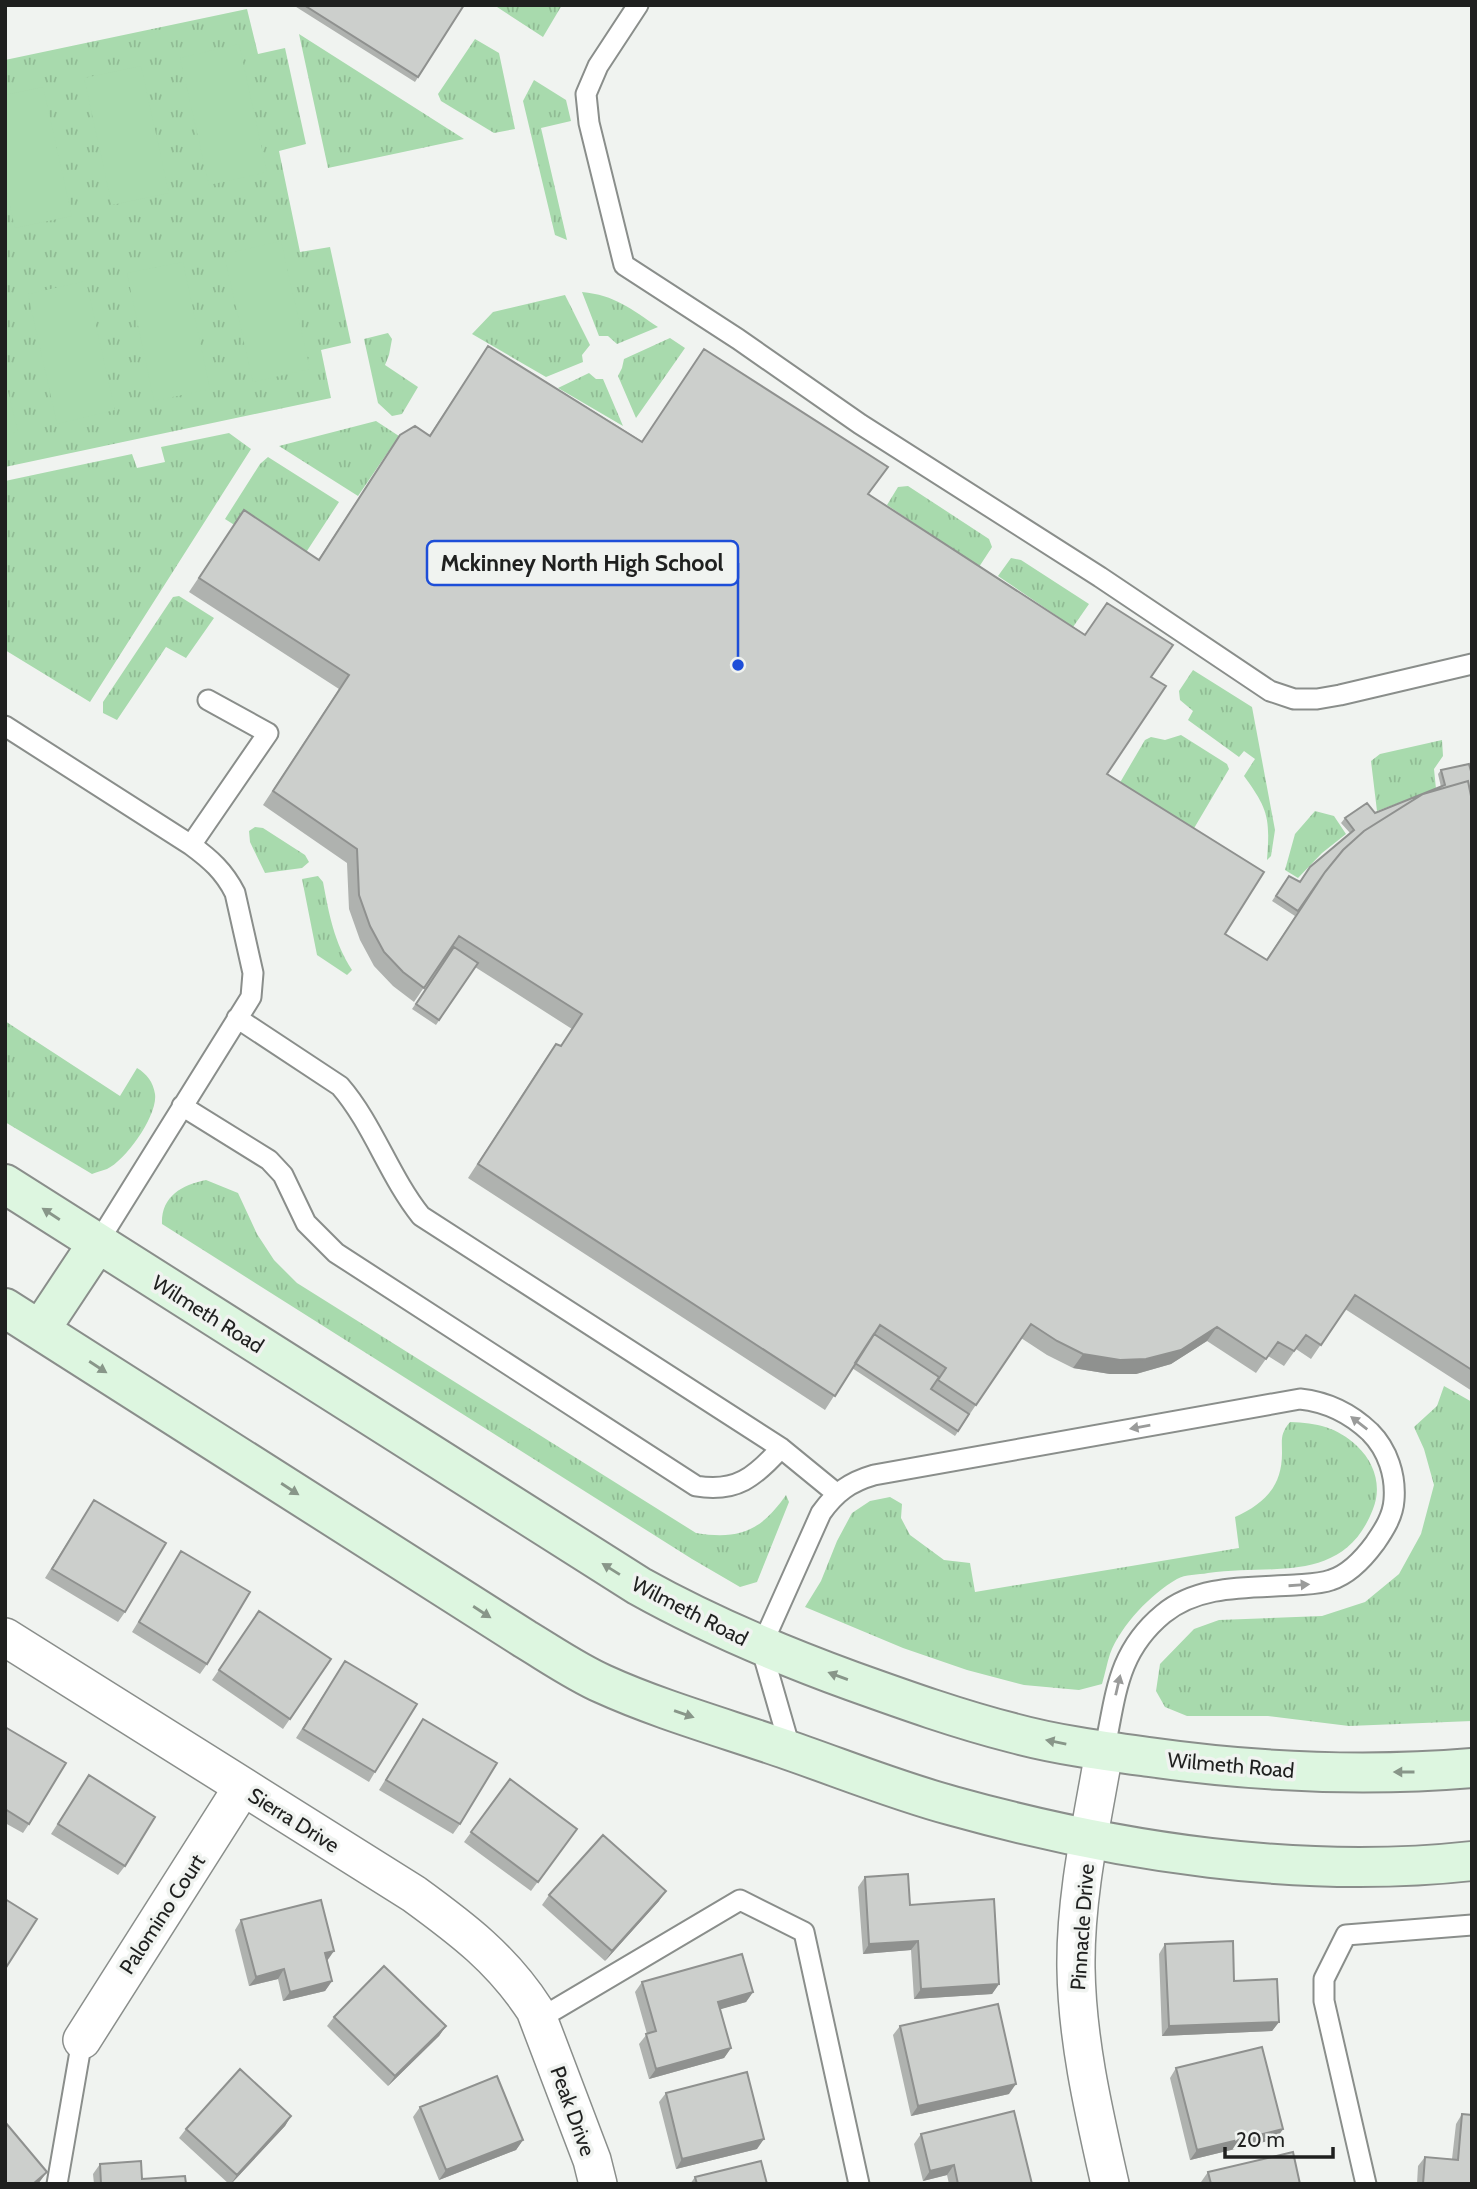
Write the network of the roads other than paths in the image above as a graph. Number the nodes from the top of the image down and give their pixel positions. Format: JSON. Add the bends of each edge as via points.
{"nodes":[{"id":1,"x":638,"y":5,"type":"edge"},
{"id":2,"x":1472,"y":664,"type":"edge"},
{"id":3,"x":208,"y":700,"type":"dead end"},
{"id":4,"x":5,"y":726,"type":"edge"},
{"id":5,"x":191,"y":845,"type":"junction"},
{"id":6,"x":237,"y":1018,"type":"junction"},
{"id":7,"x":182,"y":1106,"type":"junction"},
{"id":8,"x":5,"y":1184,"type":"edge"},
{"id":9,"x":97,"y":1244,"type":"junction"},
{"id":10,"x":5,"y":1308,"type":"edge"},
{"id":11,"x":40,"y":1331,"type":"junction"},
{"id":12,"x":781,"y":1448,"type":"junction"},
{"id":13,"x":836,"y":1493,"type":"junction"},
{"id":14,"x":5,"y":1637,"type":"edge"},
{"id":15,"x":761,"y":1647,"type":"junction"},
{"id":16,"x":791,"y":1751,"type":"junction"},
{"id":17,"x":1104,"y":1752,"type":"junction"},
{"id":18,"x":1472,"y":1768,"type":"edge"},
{"id":19,"x":243,"y":1788,"type":"junction"},
{"id":20,"x":1089,"y":1838,"type":"junction"},
{"id":21,"x":1472,"y":1861,"type":"edge"},
{"id":22,"x":1472,"y":1925,"type":"edge"},
{"id":23,"x":543,"y":2029,"type":"junction"},
{"id":24,"x":82,"y":2040,"type":"joint"},
{"id":25,"x":57,"y":2184,"type":"edge"},
{"id":26,"x":598,"y":2184,"type":"edge"},
{"id":27,"x":859,"y":2184,"type":"edge"},
{"id":28,"x":1110,"y":2184,"type":"edge"},
{"id":29,"x":1366,"y":2184,"type":"edge"}],
"edges":[{"from":1,"to":2,"type":"lane","via":[[598,66],[586,94],[624,265],[1270,691],[1294,699],[1317,699]]},
{"from":3,"to":5,"type":"lane","via":[[268,733]]},
{"from":4,"to":5,"type":"lane"},
{"from":5,"to":6,"type":"lane","via":[[214,862],[235,892],[253,973],[251,997]]},
{"from":6,"to":7,"type":"lane"},
{"from":6,"to":12,"type":"lane","via":[[340,1086],[421,1216]]},
{"from":7,"to":9,"type":"lane"},
{"from":7,"to":12,"type":"lane","via":[[269,1160],[283,1175],[306,1223],[336,1252],[696,1486],[728,1487],[747,1480]]},
{"from":9,"to":8,"type":"main road","name":"Wilmeth Road","one_way":true},
{"from":9,"to":11,"type":"main road"},
{"from":15,"to":9,"type":"main road","name":"Wilmeth Road","one_way":true,"via":[[639,1586]]},
{"from":10,"to":11,"type":"main road"},
{"from":11,"to":16,"type":"main road","one_way":true,"via":[[602,1684]]},
{"from":12,"to":13,"type":"lane"},
{"from":13,"to":15,"type":"lane","via":[[821,1513]]},
{"from":17,"to":13,"type":"lane","one_way":true,"via":[[1126,1658],[1164,1613],[1215,1591],[1332,1580],[1366,1556],[1388,1523],[1395,1488],[1391,1467],[1372,1434],[1338,1409],[1300,1399],[874,1475]]},
{"from":14,"to":19,"type":"street","name":"Sierra Drive"},
{"from":15,"to":16,"type":"lane"},
{"from":17,"to":15,"type":"main road","name":"Wilmeth Road","one_way":true,"via":[[1015,1734],[926,1708]]},
{"from":16,"to":20,"type":"main road","via":[[953,1807]]},
{"from":18,"to":17,"type":"main road","name":"Wilmeth Road","one_way":true,"via":[[1292,1771]]},
{"from":17,"to":20,"type":"street","name":"Pinnacle Drive"},
{"from":19,"to":23,"type":"street","name":"Sierra Drive","via":[[466,1931],[521,1989]]},
{"from":19,"to":24,"type":"street","name":"Palomino Court"},
{"from":20,"to":21,"type":"main road","via":[[1236,1860],[1313,1866]]},
{"from":20,"to":28,"type":"street","name":"Pinnacle Drive","via":[[1078,1928],[1077,2011]]},
{"from":22,"to":29,"type":"lane","via":[[1346,1935],[1324,1979],[1324,2001]]},
{"from":23,"to":26,"type":"street","name":"Peak Drive"},
{"from":23,"to":27,"type":"lane","via":[[740,1900],[804,1932]]},
{"from":24,"to":25,"type":"lane"}]}
